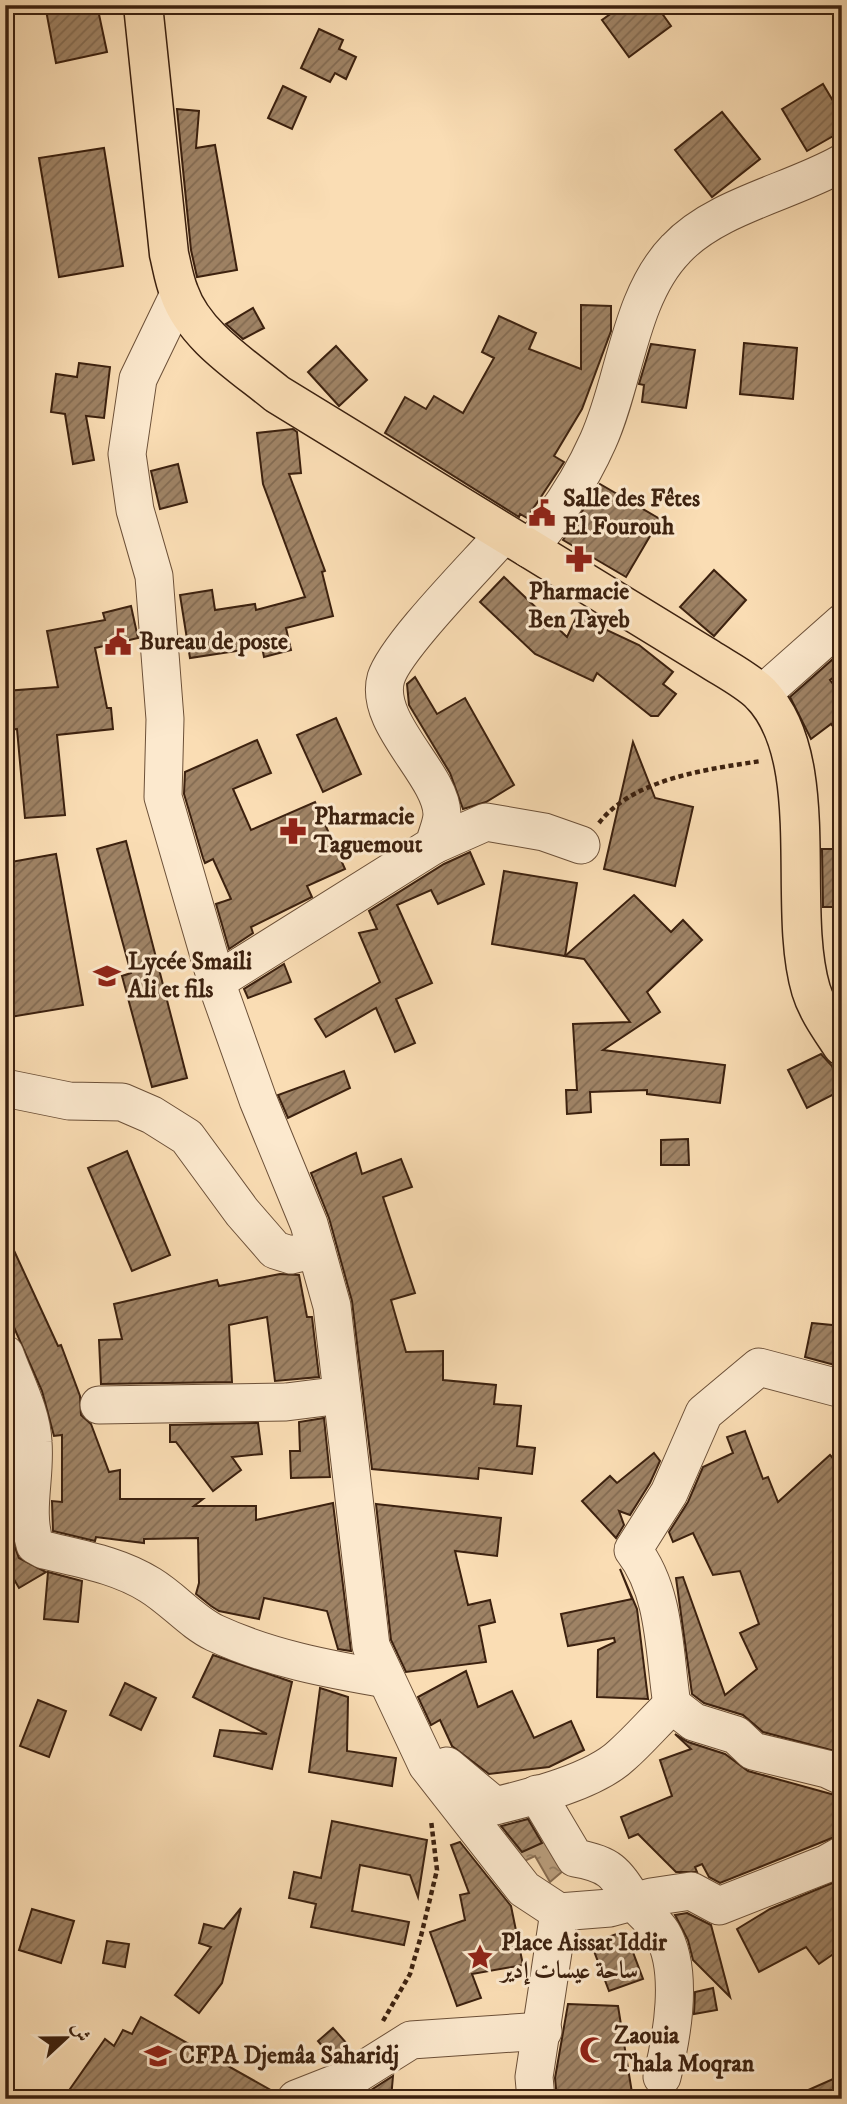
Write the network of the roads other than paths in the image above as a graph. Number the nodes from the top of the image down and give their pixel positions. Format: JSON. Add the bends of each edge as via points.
{"nodes":[{"id":1,"x":142,"y":5,"type":"edge"},
{"id":2,"x":842,"y":163,"type":"edge"},
{"id":3,"x":179,"y":294,"type":"junction"},
{"id":4,"x":517,"y":541,"type":"junction"},
{"id":5,"x":842,"y":623,"type":"edge"},
{"id":6,"x":761,"y":695,"type":"junction"},
{"id":7,"x":434,"y":845,"type":"junction"},
{"id":8,"x":581,"y":845,"type":"road end"},
{"id":9,"x":217,"y":981,"type":"junction"},
{"id":10,"x":842,"y":1046,"type":"edge"},
{"id":11,"x":5,"y":1088,"type":"edge"},
{"id":12,"x":316,"y":1249,"type":"junction"},
{"id":13,"x":5,"y":1354,"type":"edge"},
{"id":14,"x":842,"y":1389,"type":"edge"},
{"id":15,"x":342,"y":1395,"type":"junction"},
{"id":16,"x":99,"y":1405,"type":"dead end"},
{"id":17,"x":386,"y":1679,"type":"junction"},
{"id":18,"x":673,"y":1705,"type":"junction"},
{"id":19,"x":414,"y":1739,"type":"junction"},
{"id":20,"x":842,"y":1776,"type":"edge"},
{"id":21,"x":541,"y":1793,"type":"junction"},
{"id":22,"x":834,"y":1860,"type":"edge"},
{"id":23,"x":634,"y":1902,"type":"junction"},
{"id":24,"x":558,"y":1912,"type":"junction"},
{"id":25,"x":543,"y":2031,"type":"junction"},
{"id":26,"x":662,"y":2077,"type":"dead end"},
{"id":27,"x":296,"y":2099,"type":"edge"},
{"id":28,"x":536,"y":2099,"type":"edge"}],
"edges":[{"from":1,"to":3,"type":"main road","via":[[169,254]]},
{"from":2,"to":4,"type":"street","via":[[714,221],[676,248],[649,286],[598,440],[553,520]]},
{"from":3,"to":4,"type":"main road","via":[[215,344],[277,394]]},
{"from":3,"to":9,"type":"street","via":[[138,379],[127,454],[135,510],[154,576],[165,719],[163,797]]},
{"from":4,"to":6,"type":"main road"},
{"from":4,"to":7,"type":"street","via":[[400,654],[386,680],[388,707],[405,745],[432,785],[442,814]]},
{"from":5,"to":6,"type":"street"},
{"from":6,"to":10,"type":"main road","via":[[776,718],[790,757],[799,803],[800,912],[811,990]]},
{"from":7,"to":8,"type":"street","via":[[486,822],[544,832]]},
{"from":7,"to":9,"type":"street"},
{"from":9,"to":12,"type":"street"},
{"from":11,"to":12,"type":"street","via":[[69,1101],[122,1102],[152,1115],[187,1137],[275,1250],[291,1255]]},
{"from":12,"to":15,"type":"street","via":[[332,1306]]},
{"from":13,"to":17,"type":"street","via":[[33,1441],[29,1525],[35,1545],[126,1571],[212,1631],[255,1650]]},
{"from":14,"to":18,"type":"street","via":[[759,1367],[704,1413],[669,1493],[633,1550],[645,1565],[661,1612]]},
{"from":15,"to":16,"type":"street","via":[[286,1402]]},
{"from":15,"to":17,"type":"street","via":[[370,1646]]},
{"from":17,"to":19,"type":"street"},
{"from":18,"to":20,"type":"street","via":[[694,1722],[736,1735],[752,1751]]},
{"from":18,"to":21,"type":"street","via":[[621,1756],[593,1774]]},
{"from":19,"to":21,"type":"street","via":[[495,1806]]},
{"from":19,"to":24,"type":"street","via":[[427,1765],[524,1889]]},
{"from":21,"to":23,"type":"street","via":[[575,1858],[599,1862],[621,1878]]},
{"from":22,"to":23,"type":"street","via":[[719,1906],[691,1891]]},
{"from":23,"to":24,"type":"street"},
{"from":23,"to":26,"type":"street","via":[[662,1933],[672,1965],[675,2002]]},
{"from":24,"to":25,"type":"street"},
{"from":25,"to":27,"type":"street","via":[[411,2040],[352,2077]]},
{"from":25,"to":28,"type":"street","via":[[534,2077]]}]}
